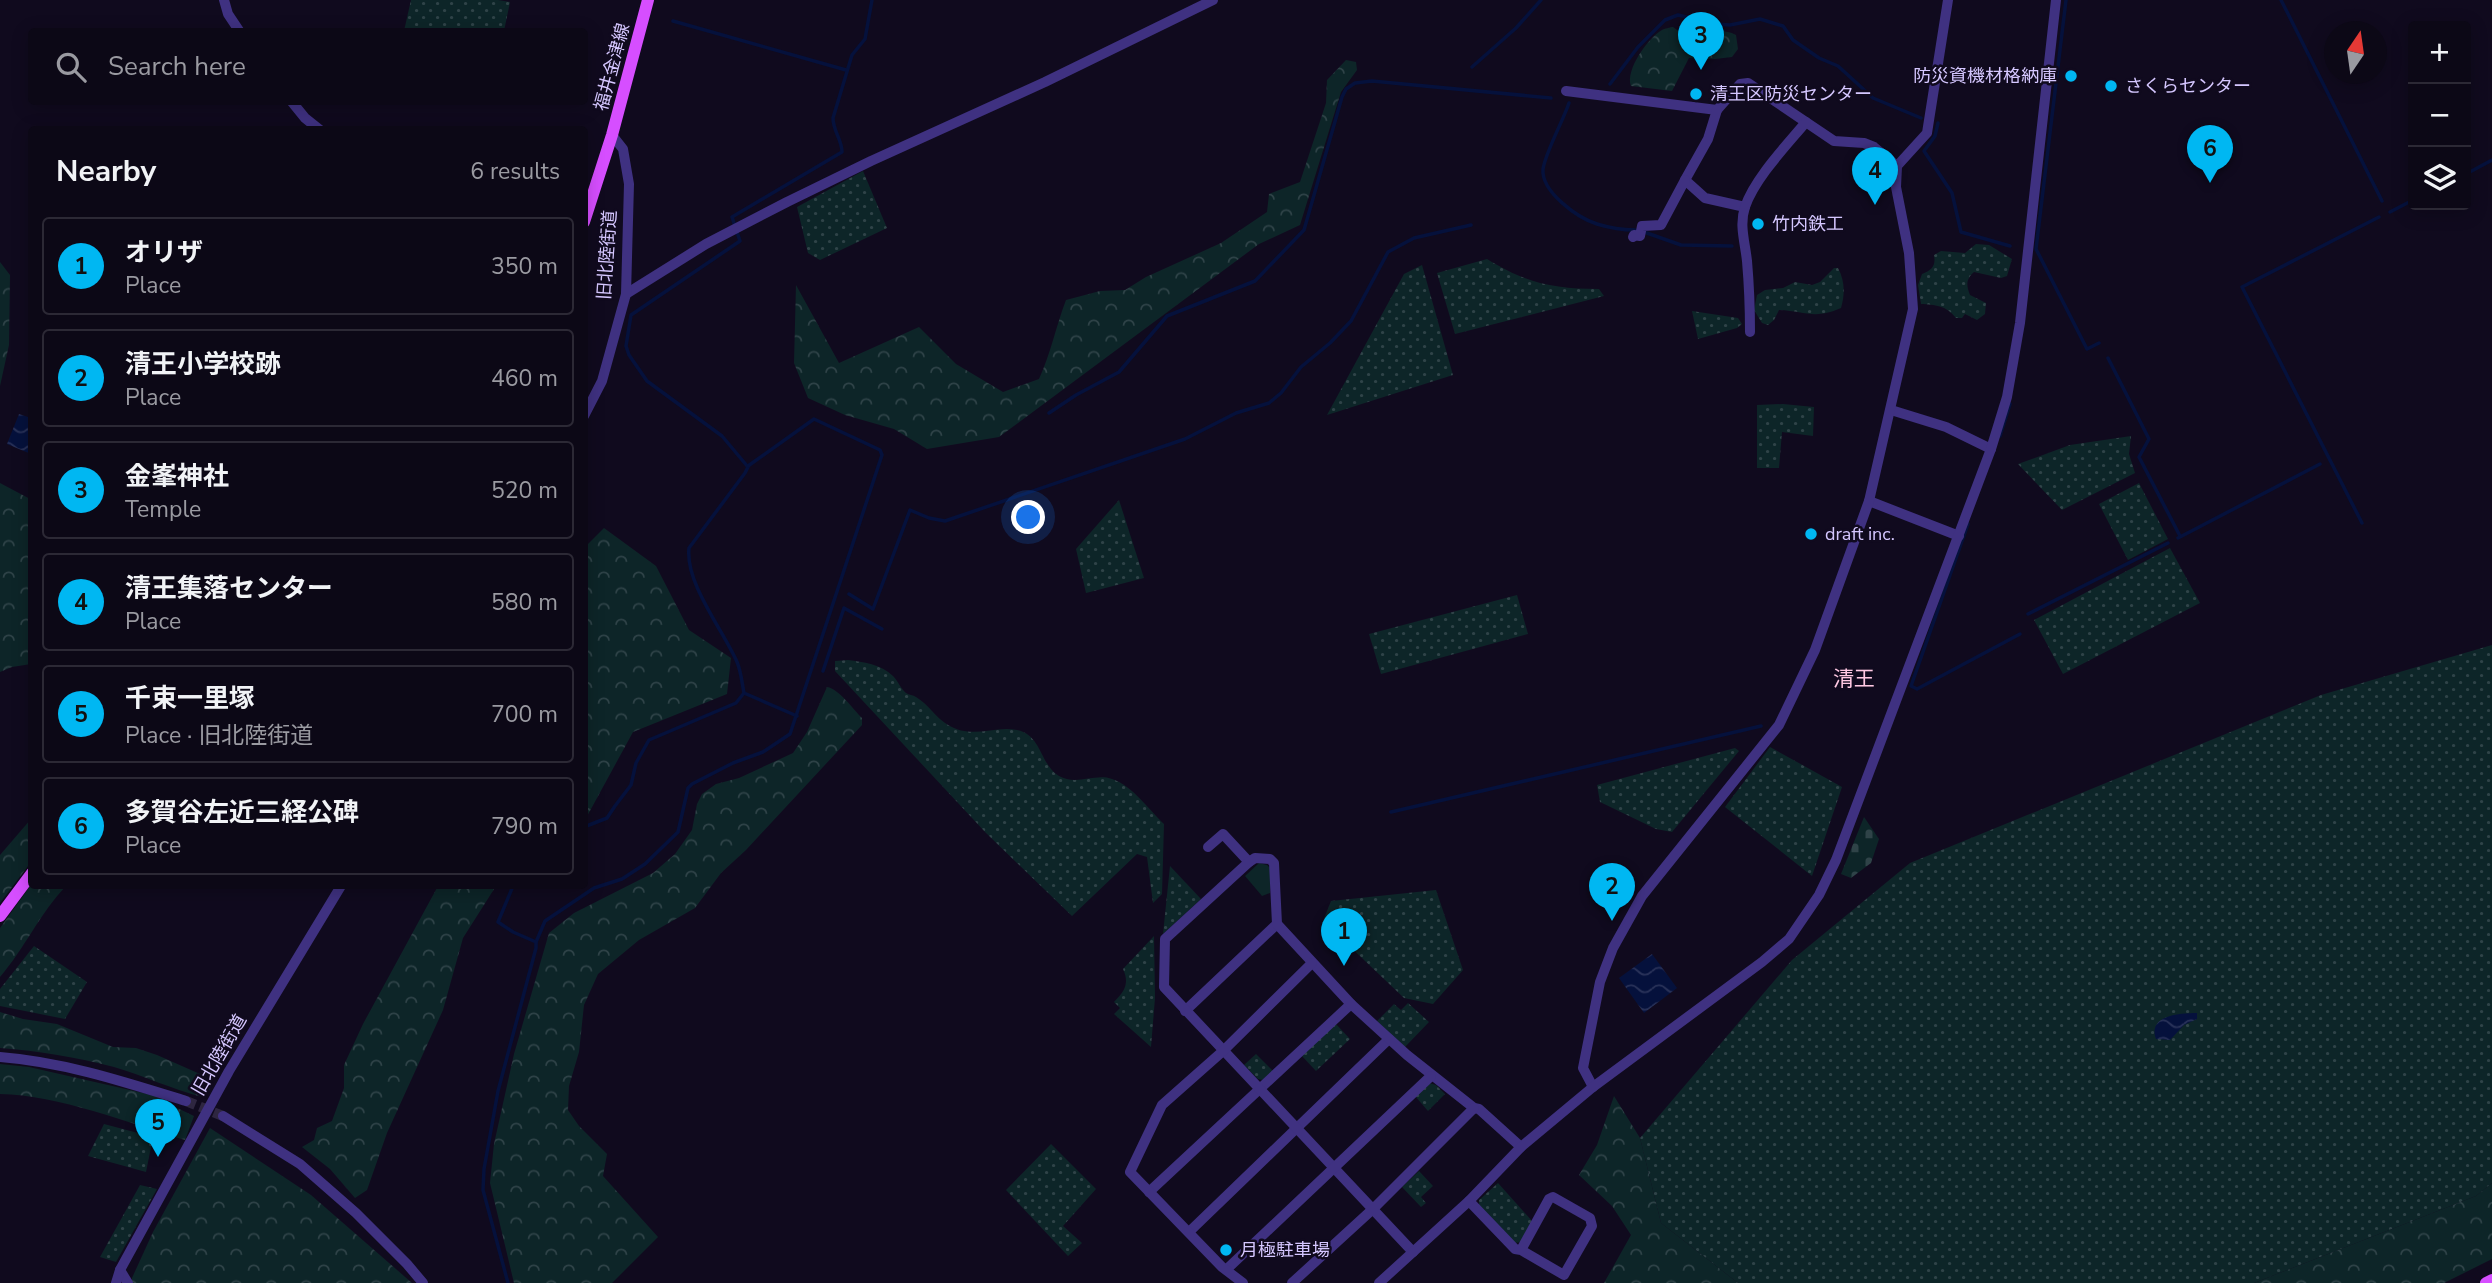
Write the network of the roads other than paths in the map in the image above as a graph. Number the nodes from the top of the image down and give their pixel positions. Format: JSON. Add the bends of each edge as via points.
{"nodes":[{"id":1,"x":224,"y":0,"type":"edge"},
{"id":2,"x":648,"y":0,"type":"edge"},
{"id":3,"x":1213,"y":0,"type":"edge"},
{"id":4,"x":1948,"y":0,"type":"edge"},
{"id":5,"x":2056,"y":0,"type":"edge"},
{"id":6,"x":237,"y":28,"type":"edge"},
{"id":7,"x":1566,"y":91,"type":"dead end"},
{"id":8,"x":294,"y":105,"type":"edge"},
{"id":9,"x":1717,"y":110,"type":"junction"},
{"id":10,"x":1806,"y":122,"type":"junction"},
{"id":11,"x":315,"y":126,"type":"edge"},
{"id":12,"x":612,"y":135,"type":"junction"},
{"id":13,"x":1897,"y":166,"type":"junction"},
{"id":14,"x":1685,"y":180,"type":"junction"},
{"id":15,"x":1745,"y":207,"type":"junction"},
{"id":16,"x":588,"y":210,"type":"edge"},
{"id":17,"x":1633,"y":237,"type":"dead end"},
{"id":18,"x":626,"y":293,"type":"junction"},
{"id":19,"x":1750,"y":332,"type":"dead end"},
{"id":20,"x":588,"y":408,"type":"edge"},
{"id":21,"x":1891,"y":410,"type":"junction"},
{"id":22,"x":1991,"y":449,"type":"junction"},
{"id":23,"x":1869,"y":501,"type":"junction"},
{"id":24,"x":1959,"y":536,"type":"junction"},
{"id":25,"x":1208,"y":847,"type":"dead end"},
{"id":26,"x":1249,"y":862,"type":"junction"},
{"id":27,"x":28,"y":878,"type":"edge"},
{"id":28,"x":339,"y":889,"type":"edge"},
{"id":29,"x":0,"y":916,"type":"edge"},
{"id":30,"x":1277,"y":925,"type":"junction"},
{"id":31,"x":1312,"y":963,"type":"junction"},
{"id":32,"x":1351,"y":1004,"type":"junction"},
{"id":33,"x":1185,"y":1011,"type":"junction"},
{"id":34,"x":1389,"y":1039,"type":"junction"},
{"id":35,"x":1223,"y":1051,"type":"junction"},
{"id":36,"x":0,"y":1057,"type":"edge"},
{"id":37,"x":1431,"y":1076,"type":"junction"},
{"id":38,"x":1593,"y":1087,"type":"junction"},
{"id":39,"x":1260,"y":1089,"type":"junction"},
{"id":40,"x":187,"y":1101,"type":"tunnel mouth"},
{"id":41,"x":1474,"y":1108,"type":"junction"},
{"id":42,"x":223,"y":1116,"type":"tunnel mouth"},
{"id":43,"x":1297,"y":1128,"type":"junction"},
{"id":44,"x":1521,"y":1147,"type":"junction"},
{"id":45,"x":1335,"y":1168,"type":"junction"},
{"id":46,"x":1149,"y":1192,"type":"junction"},
{"id":47,"x":1469,"y":1201,"type":"junction"},
{"id":48,"x":1374,"y":1208,"type":"junction"},
{"id":49,"x":1189,"y":1233,"type":"junction"},
{"id":50,"x":1521,"y":1250,"type":"junction"},
{"id":51,"x":1413,"y":1252,"type":"junction"},
{"id":52,"x":1227,"y":1269,"type":"junction"},
{"id":53,"x":120,"y":1270,"type":"junction"},
{"id":54,"x":2492,"y":1280,"type":"edge"},
{"id":55,"x":116,"y":1283,"type":"edge"},
{"id":56,"x":128,"y":1283,"type":"edge"},
{"id":57,"x":423,"y":1283,"type":"edge"},
{"id":58,"x":1243,"y":1283,"type":"edge"},
{"id":59,"x":1292,"y":1283,"type":"edge"},
{"id":60,"x":1379,"y":1283,"type":"edge"},
{"id":61,"x":2486,"y":1283,"type":"edge"}],
"edges":[{"from":1,"to":6,"type":"street"},
{"from":2,"to":12,"type":"main road","name":"福井金津線"},
{"from":3,"to":18,"type":"street","via":[[799,196],[706,244]]},
{"from":4,"to":13,"type":"street","via":[[1927,133]]},
{"from":5,"to":22,"type":"street","via":[[2020,323],[2007,397]]},
{"from":7,"to":9,"type":"street"},
{"from":8,"to":11,"type":"street"},
{"from":9,"to":10,"type":"street","via":[[1740,84],[1748,83]]},
{"from":9,"to":14,"type":"street","via":[[1708,139]]},
{"from":10,"to":13,"type":"street","via":[[1833,141],[1864,142]]},
{"from":10,"to":15,"type":"street","via":[[1766,170]]},
{"from":12,"to":16,"type":"main road","name":"福井金津線"},
{"from":12,"to":18,"type":"street","name":"旧北陸街道","via":[[623,149],[629,184]]},
{"from":13,"to":21,"type":"street","via":[[1913,309]]},
{"from":14,"to":15,"type":"street","via":[[1705,198]]},
{"from":14,"to":17,"type":"street","via":[[1661,225],[1642,226],[1640,236]]},
{"from":15,"to":19,"type":"street","via":[[1741,226]]},
{"from":18,"to":20,"type":"street","name":"旧北陸街道","via":[[602,381]]},
{"from":21,"to":22,"type":"street","via":[[1947,428]]},
{"from":21,"to":23,"type":"street"},
{"from":22,"to":24,"type":"street"},
{"from":23,"to":24,"type":"street"},
{"from":23,"to":38,"type":"street","via":[[1815,650],[1779,725],[1642,896],[1613,948],[1600,982],[1583,1068]]},
{"from":24,"to":38,"type":"street","via":[[1836,860],[1812,905],[1789,939],[1771,954]]},
{"from":25,"to":26,"type":"street","via":[[1223,834]]},
{"from":26,"to":30,"type":"street","via":[[1255,858],[1274,863]]},
{"from":26,"to":33,"type":"street","via":[[1165,939],[1164,987]]},
{"from":27,"to":29,"type":"main road"},
{"from":28,"to":53,"type":"street","name":"旧北陸街道","via":[[229,1071]]},
{"from":30,"to":31,"type":"street"},
{"from":30,"to":33,"type":"street"},
{"from":31,"to":32,"type":"street"},
{"from":31,"to":35,"type":"street"},
{"from":32,"to":34,"type":"street"},
{"from":32,"to":39,"type":"street"},
{"from":33,"to":35,"type":"street"},
{"from":34,"to":37,"type":"street"},
{"from":34,"to":43,"type":"street"},
{"from":35,"to":39,"type":"street"},
{"from":35,"to":46,"type":"street","via":[[1162,1105],[1130,1172]]},
{"from":36,"to":40,"type":"street","via":[[108,1076]]},
{"from":37,"to":41,"type":"street"},
{"from":37,"to":45,"type":"street"},
{"from":38,"to":44,"type":"street"},
{"from":39,"to":43,"type":"street"},
{"from":39,"to":46,"type":"street"},
{"from":41,"to":44,"type":"street"},
{"from":41,"to":48,"type":"street"},
{"from":42,"to":57,"type":"street","via":[[300,1164],[356,1213]]},
{"from":43,"to":45,"type":"street"},
{"from":43,"to":49,"type":"street"},
{"from":44,"to":47,"type":"street"},
{"from":45,"to":48,"type":"street"},
{"from":45,"to":52,"type":"street"},
{"from":46,"to":49,"type":"street"},
{"from":47,"to":50,"type":"street"},
{"from":47,"to":51,"type":"street"},
{"from":48,"to":51,"type":"street"},
{"from":48,"to":59,"type":"street"},
{"from":49,"to":52,"type":"street"},
{"from":50,"to":50,"type":"street","via":[[1564,1275],[1592,1226],[1590,1218],[1553,1197]]},
{"from":51,"to":60,"type":"street"},
{"from":52,"to":58,"type":"street"},
{"from":53,"to":55,"type":"street","name":"旧北陸街道"},
{"from":53,"to":56,"type":"street"},
{"from":54,"to":61,"type":"main road"}]}
